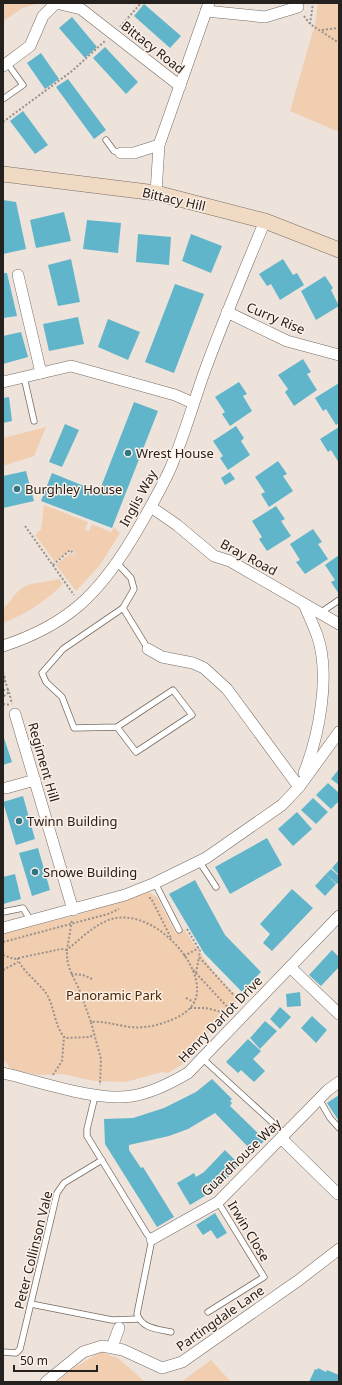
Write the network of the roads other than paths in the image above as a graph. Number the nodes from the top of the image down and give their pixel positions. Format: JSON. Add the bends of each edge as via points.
{"nodes":[{"id":1,"x":207,"y":7,"type":"edge"},
{"id":2,"x":298,"y":7,"type":"road end"},
{"id":3,"x":5,"y":64,"type":"edge"},
{"id":4,"x":180,"y":86,"type":"junction"},
{"id":5,"x":3,"y":99,"type":"edge"},
{"id":6,"x":106,"y":140,"type":"dead end"},
{"id":7,"x":160,"y":145,"type":"junction"},
{"id":8,"x":121,"y":153,"type":"joint"},
{"id":9,"x":3,"y":174,"type":"edge"},
{"id":10,"x":156,"y":193,"type":"junction"},
{"id":11,"x":265,"y":221,"type":"junction"},
{"id":12,"x":339,"y":250,"type":"edge"},
{"id":13,"x":18,"y":275,"type":"dead end"},
{"id":14,"x":227,"y":312,"type":"junction"},
{"id":15,"x":339,"y":354,"type":"edge"},
{"id":16,"x":40,"y":373,"type":"junction"},
{"id":17,"x":24,"y":377,"type":"junction"},
{"id":18,"x":3,"y":382,"type":"edge"},
{"id":19,"x":193,"y":403,"type":"junction"},
{"id":20,"x":34,"y":421,"type":"dead end"},
{"id":21,"x":151,"y":507,"type":"junction"},
{"id":22,"x":117,"y":563,"type":"junction"},
{"id":23,"x":339,"y":600,"type":"edge"},
{"id":24,"x":304,"y":604,"type":"junction"},
{"id":25,"x":123,"y":608,"type":"junction"},
{"id":26,"x":319,"y":613,"type":"junction"},
{"id":27,"x":339,"y":624,"type":"edge"},
{"id":28,"x":3,"y":646,"type":"edge"},
{"id":29,"x":148,"y":650,"type":"joint"},
{"id":30,"x":15,"y":714,"type":"dead end"},
{"id":31,"x":117,"y":727,"type":"junction"},
{"id":32,"x":339,"y":732,"type":"edge"},
{"id":33,"x":35,"y":780,"type":"junction"},
{"id":34,"x":299,"y":787,"type":"junction"},
{"id":35,"x":4,"y":788,"type":"edge"},
{"id":36,"x":199,"y":861,"type":"junction"},
{"id":37,"x":155,"y":883,"type":"junction"},
{"id":38,"x":216,"y":886,"type":"dead end"},
{"id":39,"x":73,"y":910,"type":"junction"},
{"id":40,"x":3,"y":912,"type":"edge"},
{"id":41,"x":339,"y":916,"type":"edge"},
{"id":42,"x":31,"y":921,"type":"junction"},
{"id":43,"x":3,"y":928,"type":"edge"},
{"id":44,"x":179,"y":930,"type":"dead end"},
{"id":45,"x":290,"y":967,"type":"junction"},
{"id":46,"x":339,"y":1014,"type":"edge"},
{"id":47,"x":202,"y":1058,"type":"junction"},
{"id":48,"x":3,"y":1073,"type":"edge"},
{"id":49,"x":339,"y":1082,"type":"edge"},
{"id":50,"x":95,"y":1096,"type":"junction"},
{"id":51,"x":319,"y":1099,"type":"junction"},
{"id":52,"x":339,"y":1128,"type":"edge"},
{"id":53,"x":283,"y":1136,"type":"junction"},
{"id":54,"x":102,"y":1160,"type":"junction"},
{"id":55,"x":338,"y":1194,"type":"edge"},
{"id":56,"x":218,"y":1202,"type":"junction"},
{"id":57,"x":152,"y":1239,"type":"junction"},
{"id":58,"x":339,"y":1249,"type":"edge"},
{"id":59,"x":31,"y":1304,"type":"junction"},
{"id":60,"x":208,"y":1312,"type":"dead end"},
{"id":61,"x":139,"y":1319,"type":"junction"},
{"id":62,"x":119,"y":1328,"type":"dead end"},
{"id":63,"x":171,"y":1332,"type":"dead end"},
{"id":64,"x":112,"y":1347,"type":"junction"},
{"id":65,"x":3,"y":1352,"type":"edge"},
{"id":66,"x":46,"y":1382,"type":"edge"}],
"edges":[{"from":1,"to":2,"type":"street","via":[[265,17]]},
{"from":1,"to":4,"type":"street"},
{"from":3,"to":4,"type":"street","name":"Bittacy Road","via":[[30,46],[43,16],[56,3],[81,9]]},
{"from":3,"to":5,"type":"lane","via":[[23,85]]},
{"from":4,"to":7,"type":"street"},
{"from":6,"to":8,"type":"lane","via":[[114,151]]},
{"from":7,"to":8,"type":"street","via":[[134,153]]},
{"from":7,"to":10,"type":"street"},
{"from":9,"to":10,"type":"main road","name":"Bittacy Hill"},
{"from":10,"to":11,"type":"main road","name":"Bittacy Hill"},
{"from":11,"to":12,"type":"main road","name":"Bittacy Hill"},
{"from":11,"to":14,"type":"street","name":"Inglis Way"},
{"from":13,"to":16,"type":"street"},
{"from":14,"to":15,"type":"street","name":"Curry Rise","via":[[287,341]]},
{"from":14,"to":19,"type":"street","name":"Inglis Way"},
{"from":16,"to":17,"type":"street"},
{"from":16,"to":19,"type":"street","via":[[71,366],[175,395]]},
{"from":17,"to":18,"type":"street"},
{"from":17,"to":20,"type":"lane"},
{"from":19,"to":21,"type":"street","name":"Inglis Way","via":[[170,467]]},
{"from":21,"to":22,"type":"street","name":"Inglis Way"},
{"from":21,"to":24,"type":"street","name":"Bray Road","via":[[214,556],[230,560]]},
{"from":22,"to":25,"type":"lane","via":[[131,578],[134,588]]},
{"from":22,"to":28,"type":"street","name":"Inglis Way","via":[[91,595],[69,614],[43,630]]},
{"from":23,"to":26,"type":"lane"},
{"from":24,"to":26,"type":"street","name":"Bray Road"},
{"from":24,"to":34,"type":"street","via":[[317,635],[323,660],[320,721]]},
{"from":25,"to":29,"type":"lane"},
{"from":25,"to":31,"type":"lane","via":[[63,649],[42,674],[46,682],[62,698],[74,728]]},
{"from":26,"to":27,"type":"street","name":"Bray Road"},
{"from":29,"to":34,"type":"street","via":[[162,657],[193,663],[204,668],[227,688]]},
{"from":30,"to":33,"type":"street","name":"Regiment Hill"},
{"from":31,"to":31,"type":"lane","via":[[174,690],[192,715],[136,752]]},
{"from":32,"to":34,"type":"street"},
{"from":33,"to":35,"type":"street"},
{"from":33,"to":39,"type":"street","name":"Regiment Hill"},
{"from":34,"to":36,"type":"street","via":[[262,821]]},
{"from":36,"to":37,"type":"street"},
{"from":36,"to":38,"type":"lane"},
{"from":37,"to":39,"type":"street","via":[[125,895]]},
{"from":37,"to":44,"type":"lane"},
{"from":39,"to":42,"type":"street"},
{"from":40,"to":42,"type":"lane","via":[[23,908]]},
{"from":41,"to":45,"type":"street","name":"Henry Darlot Drive"},
{"from":42,"to":43,"type":"street"},
{"from":45,"to":46,"type":"street"},
{"from":45,"to":47,"type":"street","name":"Henry Darlot Drive"},
{"from":47,"to":50,"type":"street","name":"Henry Darlot Drive","via":[[188,1073],[158,1088],[131,1096]]},
{"from":47,"to":53,"type":"lane"},
{"from":48,"to":50,"type":"street","name":"Henry Darlot Drive"},
{"from":49,"to":51,"type":"street","name":"Guardhouse Way"},
{"from":50,"to":54,"type":"lane","via":[[87,1136]]},
{"from":51,"to":52,"type":"lane"},
{"from":51,"to":53,"type":"street","name":"Guardhouse Way"},
{"from":53,"to":55,"type":"street"},
{"from":53,"to":56,"type":"street","name":"Guardhouse Way"},
{"from":54,"to":57,"type":"lane"},
{"from":54,"to":59,"type":"lane","name":"Peter Collinson Vale","via":[[64,1183],[57,1193]]},
{"from":56,"to":57,"type":"street","name":"Guardhouse Way"},
{"from":56,"to":60,"type":"lane","name":"Irwin Close","via":[[264,1277]]},
{"from":57,"to":61,"type":"lane","via":[[137,1314]]},
{"from":58,"to":64,"type":"street","name":"Partingdale Lane","via":[[182,1362],[162,1368]]},
{"from":59,"to":61,"type":"lane","via":[[112,1320]]},
{"from":59,"to":65,"type":"lane","name":"Peter Collinson Vale","via":[[18,1351]]},
{"from":61,"to":63,"type":"lane","via":[[148,1327]]},
{"from":62,"to":64,"type":"street"},
{"from":64,"to":66,"type":"street","name":"Partingdale Lane","via":[[98,1347],[83,1352]]}]}
